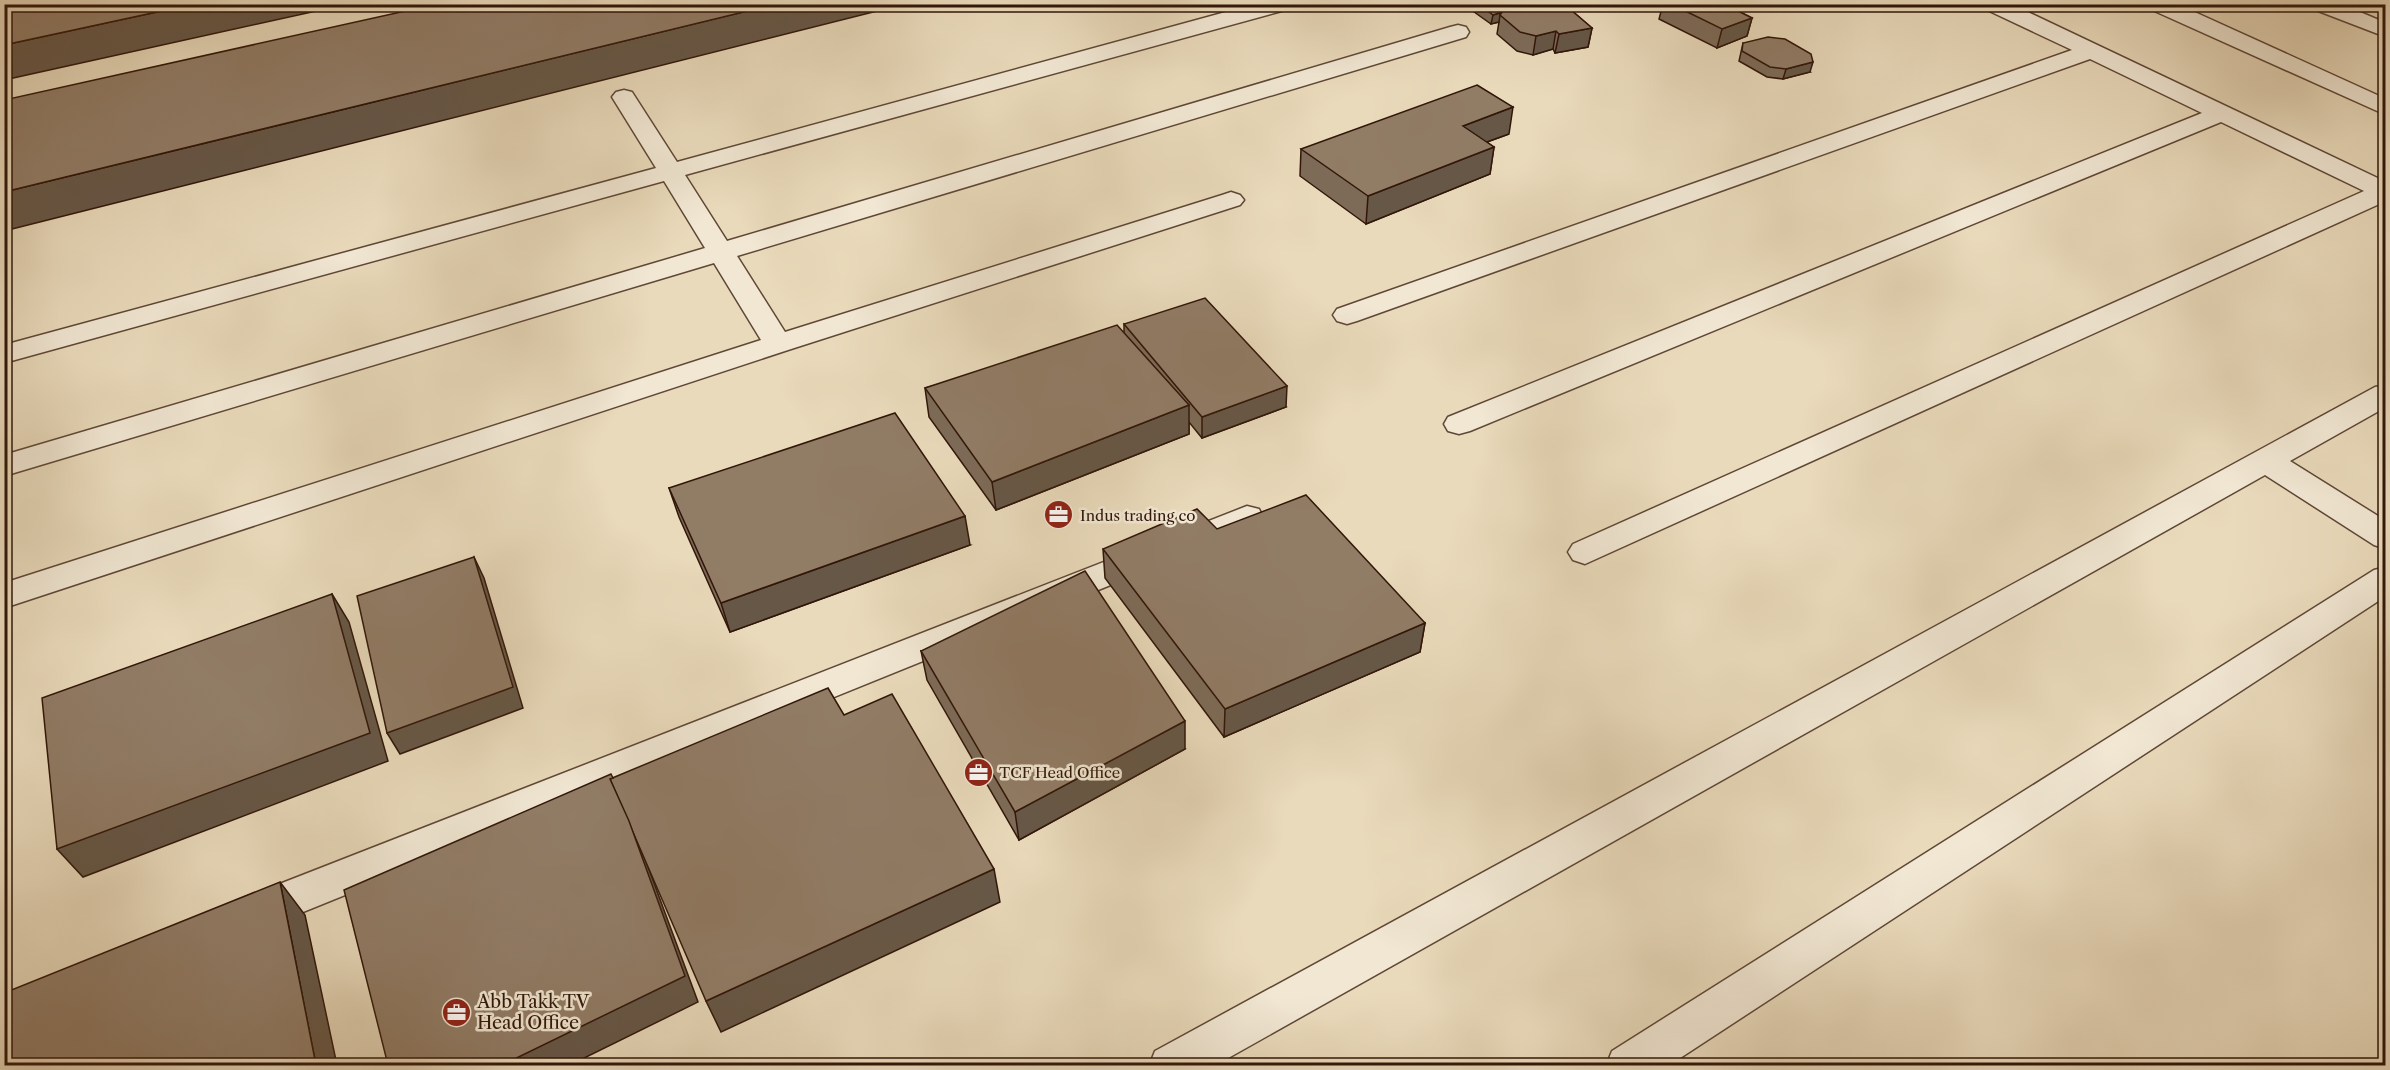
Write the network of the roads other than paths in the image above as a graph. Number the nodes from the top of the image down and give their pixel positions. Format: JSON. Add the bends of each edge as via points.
{"nodes":[{"id":1,"x":1281,"y":4,"type":"edge"},
{"id":2,"x":2035,"y":4,"type":"edge"},
{"id":3,"x":2158,"y":4,"type":"edge"},
{"id":4,"x":2322,"y":4,"type":"edge"},
{"id":5,"x":2001,"y":8,"type":"edge"},
{"id":6,"x":2385,"y":31,"type":"edge"},
{"id":7,"x":1458,"y":32,"type":"dead end"},
{"id":8,"x":2088,"y":52,"type":"junction"},
{"id":9,"x":624,"y":97,"type":"dead end"},
{"id":10,"x":2385,"y":108,"type":"edge"},
{"id":11,"x":2222,"y":113,"type":"junction"},
{"id":12,"x":671,"y":171,"type":"junction"},
{"id":13,"x":2385,"y":191,"type":"edge"},
{"id":14,"x":1231,"y":200,"type":"dead end"},
{"id":15,"x":721,"y":252,"type":"junction"},
{"id":16,"x":1347,"y":315,"type":"dead end"},
{"id":17,"x":778,"y":344,"type":"junction"},
{"id":18,"x":4,"y":354,"type":"edge"},
{"id":19,"x":2385,"y":394,"type":"edge"},
{"id":20,"x":1459,"y":424,"type":"dead end"},
{"id":21,"x":2267,"y":461,"type":"junction"},
{"id":22,"x":4,"y":465,"type":"edge"},
{"id":23,"x":1247,"y":517,"type":"edge"},
{"id":24,"x":2385,"y":537,"type":"edge"},
{"id":25,"x":1585,"y":552,"type":"dead end"},
{"id":26,"x":2385,"y":579,"type":"edge"},
{"id":27,"x":4,"y":596,"type":"edge"},
{"id":28,"x":215,"y":929,"type":"edge"},
{"id":29,"x":1171,"y":1065,"type":"edge"},
{"id":30,"x":1628,"y":1065,"type":"edge"}],
"edges":[{"from":1,"to":12,"type":"street"},
{"from":2,"to":5,"type":"street"},
{"from":3,"to":10,"type":"street"},
{"from":4,"to":6,"type":"street"},
{"from":5,"to":8,"type":"street"},
{"from":7,"to":15,"type":"street"},
{"from":8,"to":11,"type":"street"},
{"from":8,"to":16,"type":"street"},
{"from":9,"to":12,"type":"street"},
{"from":11,"to":13,"type":"street"},
{"from":11,"to":20,"type":"street"},
{"from":12,"to":15,"type":"street"},
{"from":12,"to":18,"type":"street"},
{"from":13,"to":25,"type":"street"},
{"from":14,"to":17,"type":"street"},
{"from":15,"to":17,"type":"street"},
{"from":15,"to":22,"type":"street"},
{"from":17,"to":27,"type":"street"},
{"from":19,"to":21,"type":"street"},
{"from":21,"to":24,"type":"street"},
{"from":21,"to":29,"type":"street"},
{"from":23,"to":28,"type":"street"},
{"from":26,"to":30,"type":"street"}]}
